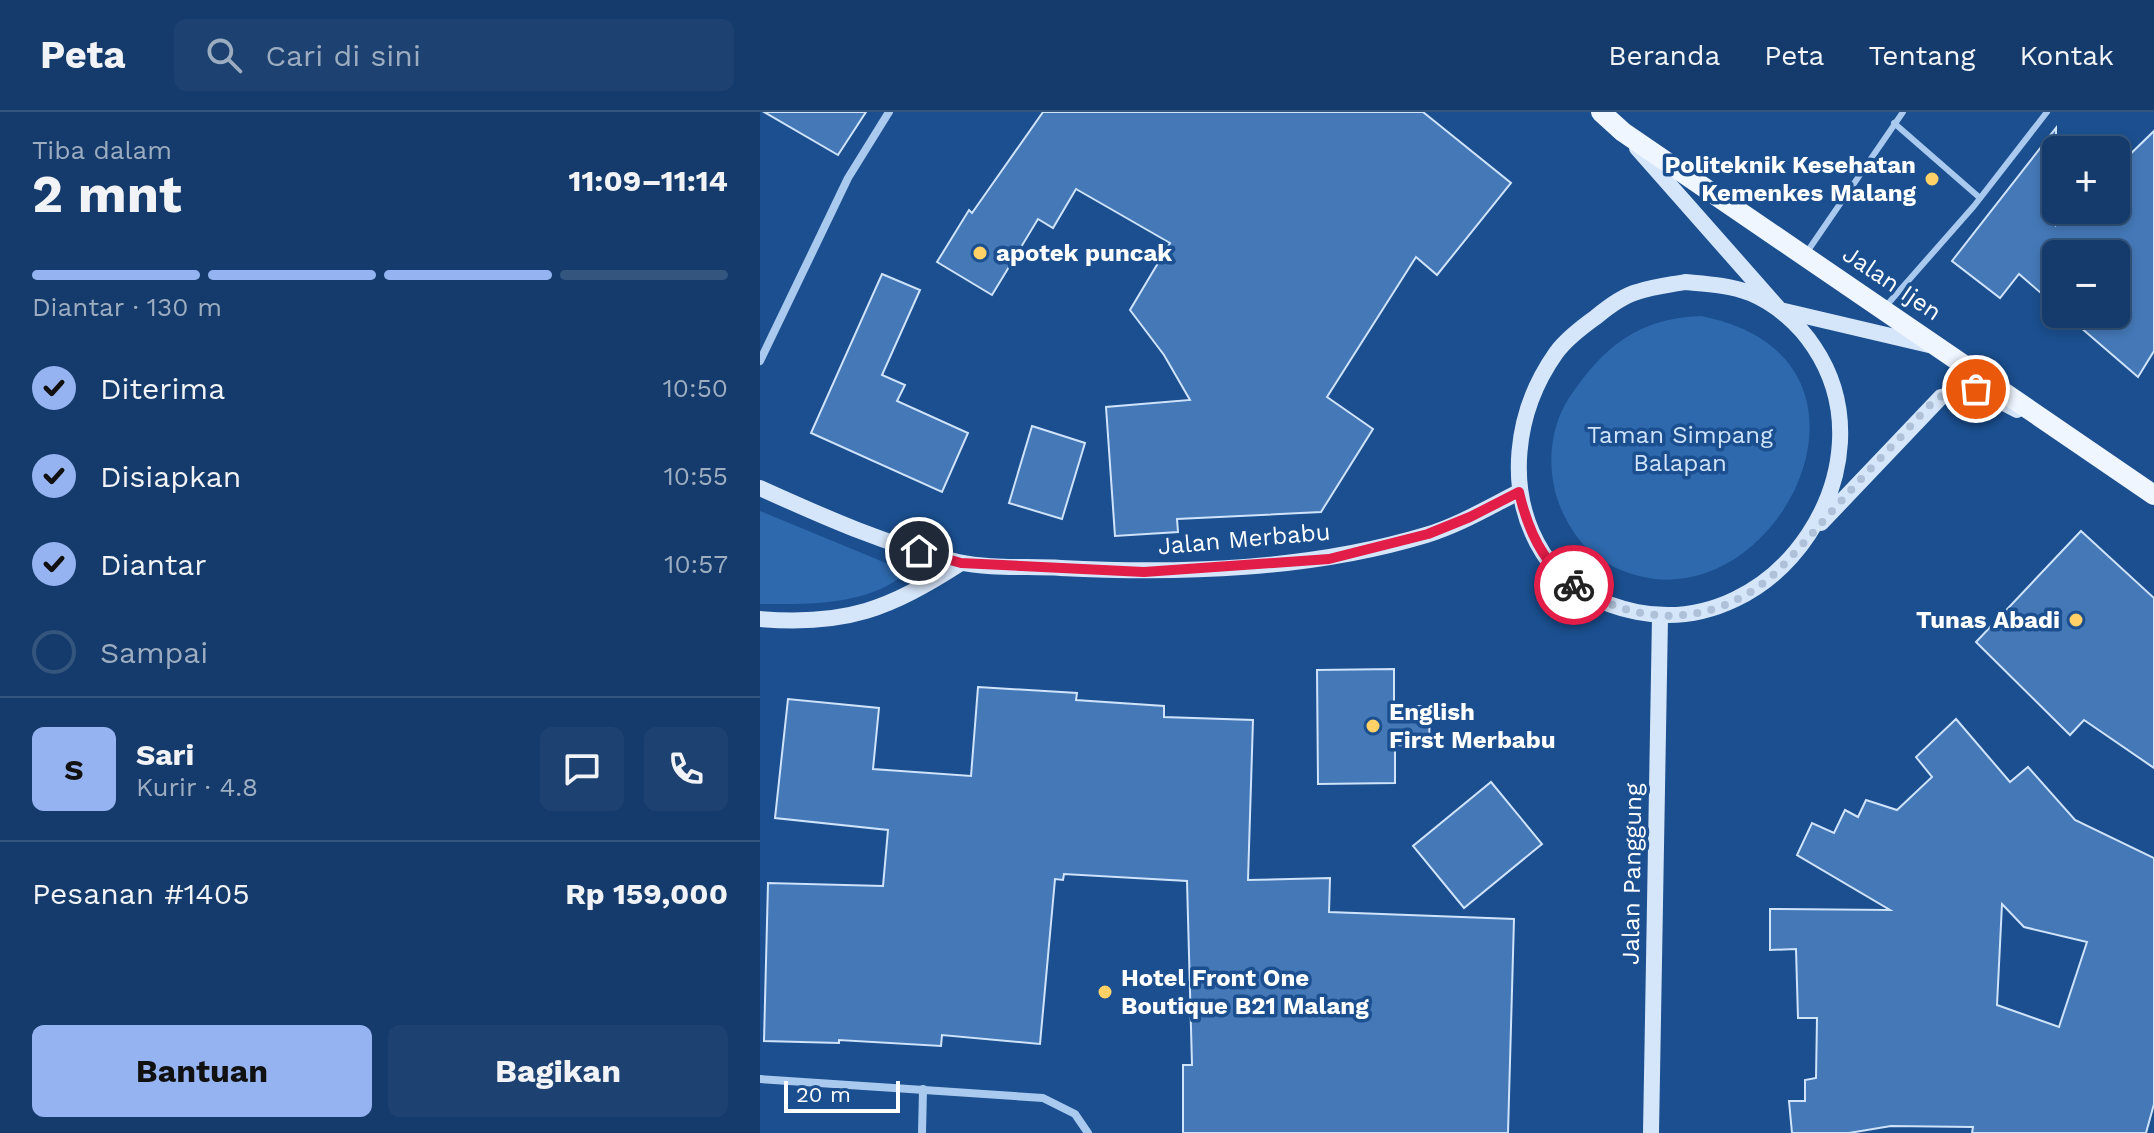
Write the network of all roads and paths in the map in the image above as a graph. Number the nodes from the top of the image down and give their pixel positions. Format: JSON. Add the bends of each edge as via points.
{"nodes":[{"id":1,"x":889,"y":112,"type":"edge"},
{"id":2,"x":1601,"y":112,"type":"edge"},
{"id":3,"x":1903,"y":112,"type":"edge"},
{"id":4,"x":2047,"y":112,"type":"edge"},
{"id":5,"x":1894,"y":123,"type":"junction"},
{"id":6,"x":1623,"y":132,"type":"junction"},
{"id":7,"x":1980,"y":198,"type":"junction"},
{"id":8,"x":1805,"y":255,"type":"junction"},
{"id":9,"x":1884,"y":309,"type":"junction"},
{"id":10,"x":1780,"y":310,"type":"junction"},
{"id":11,"x":1940,"y":347,"type":"junction"},
{"id":12,"x":760,"y":361,"type":"edge"},
{"id":13,"x":2072,"y":439,"type":"junction"},
{"id":14,"x":760,"y":488,"type":"edge"},
{"id":15,"x":1519,"y":492,"type":"junction"},
{"id":16,"x":2154,"y":495,"type":"edge"},
{"id":17,"x":1808,"y":538,"type":"junction"},
{"id":18,"x":961,"y":563,"type":"junction"},
{"id":19,"x":1660,"y":617,"type":"junction"},
{"id":20,"x":760,"y":619,"type":"edge"},
{"id":21,"x":760,"y":1079,"type":"edge"},
{"id":22,"x":923,"y":1089,"type":"junction"},
{"id":23,"x":922,"y":1133,"type":"edge"},
{"id":24,"x":1088,"y":1133,"type":"edge"},
{"id":25,"x":1651,"y":1133,"type":"edge"}],
"edges":[{"from":1,"to":12,"type":"street","via":[[848,178]]},
{"from":2,"to":6,"type":"main road","name":"Jalan Ijen"},
{"from":3,"to":5,"type":"lane"},
{"from":4,"to":7,"type":"lane"},
{"from":5,"to":7,"type":"lane"},
{"from":5,"to":8,"type":"lane"},
{"from":6,"to":8,"type":"main road","name":"Jalan Ijen"},
{"from":6,"to":10,"type":"main road"},
{"from":7,"to":9,"type":"lane"},
{"from":8,"to":9,"type":"main road","name":"Jalan Ijen"},
{"from":9,"to":11,"type":"main road","name":"Jalan Ijen"},
{"from":10,"to":11,"type":"main road"},
{"from":10,"to":15,"type":"main road","via":[[1721,285],[1685,282],[1636,292],[1607,308],[1556,352],[1532,396],[1519,443]]},
{"from":10,"to":17,"type":"main road","via":[[1827,365],[1840,409],[1838,463]]},
{"from":11,"to":13,"type":"main road","name":"Jalan Ijen"},
{"from":13,"to":16,"type":"main road","name":"Jalan Ijen"},
{"from":13,"to":17,"type":"main road","via":[[1976,389],[1941,397]]},
{"from":14,"to":18,"type":"main road","name":"Jalan Merbabu","via":[[870,535]]},
{"from":15,"to":18,"type":"main road","name":"Jalan Merbabu","via":[[1428,534],[1329,559],[1144,572]]},
{"from":15,"to":19,"type":"main road","via":[[1543,554],[1567,580],[1598,600]]},
{"from":17,"to":19,"type":"main road","via":[[1762,584],[1733,600],[1700,613]]},
{"from":18,"to":20,"type":"main road","via":[[917,591],[855,615],[797,622]]},
{"from":19,"to":25,"type":"main road","name":"Jalan Panggung"},
{"from":21,"to":22,"type":"street"},
{"from":22,"to":23,"type":"street"},
{"from":22,"to":24,"type":"street","via":[[1043,1098],[1075,1114]]}]}
